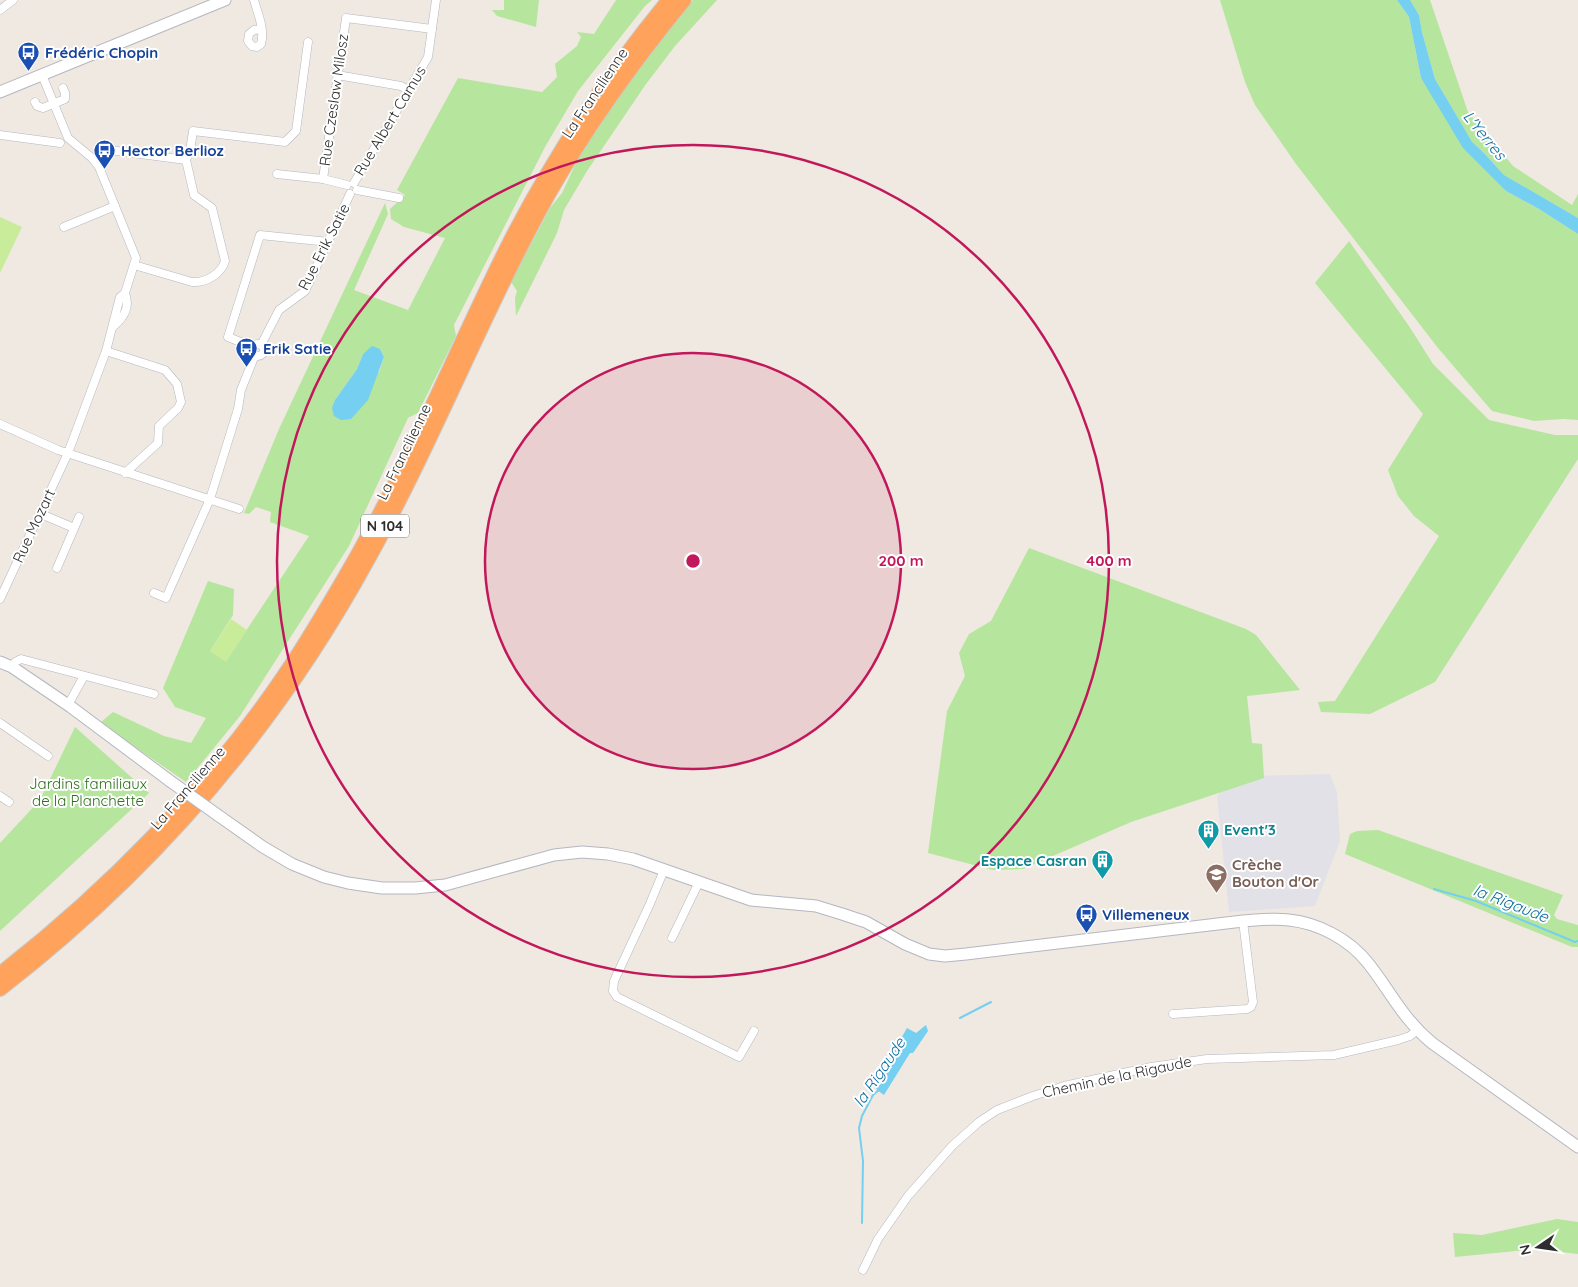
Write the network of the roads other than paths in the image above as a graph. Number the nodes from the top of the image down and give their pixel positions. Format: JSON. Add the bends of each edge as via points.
{"nodes":[{"id":1,"x":13,"y":0,"type":"edge"},
{"id":2,"x":224,"y":0,"type":"edge"},
{"id":3,"x":254,"y":0,"type":"edge"},
{"id":4,"x":436,"y":0,"type":"edge"},
{"id":5,"x":669,"y":0,"type":"edge"},
{"id":6,"x":684,"y":0,"type":"edge"},
{"id":7,"x":0,"y":10,"type":"edge"},
{"id":8,"x":261,"y":28,"type":"dead end"},
{"id":9,"x":432,"y":29,"type":"junction"},
{"id":10,"x":308,"y":42,"type":"dead end"},
{"id":11,"x":42,"y":75,"type":"junction"},
{"id":12,"x":337,"y":75,"type":"junction"},
{"id":13,"x":63,"y":88,"type":"dead end"},
{"id":14,"x":408,"y":90,"type":"junction"},
{"id":15,"x":0,"y":92,"type":"edge"},
{"id":16,"x":35,"y":102,"type":"dead end"},
{"id":17,"x":53,"y":104,"type":"junction"},
{"id":18,"x":0,"y":134,"type":"edge"},
{"id":19,"x":60,"y":143,"type":"dead end"},
{"id":20,"x":102,"y":149,"type":"dead end"},
{"id":21,"x":186,"y":160,"type":"junction"},
{"id":22,"x":277,"y":174,"type":"dead end"},
{"id":23,"x":323,"y":179,"type":"junction"},
{"id":24,"x":352,"y":188,"type":"junction"},
{"id":25,"x":400,"y":198,"type":"dead end"},
{"id":26,"x":115,"y":206,"type":"junction"},
{"id":27,"x":64,"y":227,"type":"dead end"},
{"id":28,"x":329,"y":242,"type":"junction"},
{"id":29,"x":134,"y":265,"type":"junction"},
{"id":30,"x":256,"y":349,"type":"junction"},
{"id":31,"x":106,"y":351,"type":"junction"},
{"id":32,"x":0,"y":424,"type":"edge"},
{"id":33,"x":68,"y":453,"type":"junction"},
{"id":34,"x":125,"y":473,"type":"junction"},
{"id":35,"x":210,"y":499,"type":"junction"},
{"id":36,"x":239,"y":509,"type":"dead end"},
{"id":37,"x":41,"y":514,"type":"junction"},
{"id":38,"x":80,"y":517,"type":"dead end"},
{"id":39,"x":74,"y":528,"type":"junction"},
{"id":40,"x":57,"y":568,"type":"dead end"},
{"id":41,"x":154,"y":593,"type":"dead end"},
{"id":42,"x":0,"y":599,"type":"edge"},
{"id":43,"x":0,"y":662,"type":"edge"},
{"id":44,"x":12,"y":667,"type":"junction"},
{"id":45,"x":84,"y":676,"type":"junction"},
{"id":46,"x":154,"y":694,"type":"dead end"},
{"id":47,"x":68,"y":705,"type":"junction"},
{"id":48,"x":0,"y":723,"type":"edge"},
{"id":49,"x":48,"y":756,"type":"dead end"},
{"id":50,"x":0,"y":796,"type":"edge"},
{"id":51,"x":9,"y":802,"type":"dead end"},
{"id":52,"x":663,"y":870,"type":"junction"},
{"id":53,"x":699,"y":882,"type":"junction"},
{"id":54,"x":1243,"y":922,"type":"junction"},
{"id":55,"x":672,"y":938,"type":"dead end"},
{"id":56,"x":0,"y":974,"type":"edge"},
{"id":57,"x":0,"y":988,"type":"edge"},
{"id":58,"x":1172,"y":1014,"type":"dead end"},
{"id":59,"x":1417,"y":1030,"type":"junction"},
{"id":60,"x":754,"y":1031,"type":"dead end"},
{"id":61,"x":1578,"y":1147,"type":"edge"},
{"id":62,"x":863,"y":1270,"type":"dead end"}],
"edges":[{"from":1,"to":7,"type":"street"},
{"from":2,"to":11,"type":"main road"},
{"from":3,"to":8,"type":"street"},
{"from":4,"to":9,"type":"street","name":"Rue Albert Camus"},
{"from":5,"to":56,"type":"highway","name":"La Francilienne","number":"N 104","via":[[591,104],[540,187],[362,548],[283,677],[203,781],[140,850],[88,901]]},
{"from":6,"to":57,"type":"highway","name":"La Francilienne","number":"N 104","via":[[601,110],[550,193],[497,294],[404,492],[331,623],[293,682],[213,787],[151,855],[77,925]]},
{"from":9,"to":12,"type":"street","name":"Rue Czeslaw Milosz","via":[[346,18]]},
{"from":9,"to":14,"type":"street","name":"Rue Albert Camus","via":[[428,57]]},
{"from":10,"to":21,"type":"street","via":[[296,131],[286,142],[193,131]]},
{"from":11,"to":15,"type":"main road"},
{"from":11,"to":17,"type":"street"},
{"from":12,"to":14,"type":"street"},
{"from":12,"to":23,"type":"street","name":"Rue Czeslaw Milosz"},
{"from":13,"to":17,"type":"street","via":[[65,98]]},
{"from":14,"to":24,"type":"street","name":"Rue Albert Camus"},
{"from":16,"to":17,"type":"street","via":[[43,108]]},
{"from":17,"to":26,"type":"street","via":[[65,132],[99,167]]},
{"from":18,"to":19,"type":"street"},
{"from":20,"to":21,"type":"street"},
{"from":21,"to":29,"type":"street","via":[[194,195],[212,208],[225,260],[223,268],[209,279],[192,282]]},
{"from":22,"to":23,"type":"street"},
{"from":23,"to":24,"type":"street"},
{"from":24,"to":25,"type":"street"},
{"from":24,"to":28,"type":"street","name":"Rue Erik Satie"},
{"from":26,"to":27,"type":"street"},
{"from":26,"to":29,"type":"street","via":[[134,251]]},
{"from":28,"to":30,"type":"street","name":"Rue Erik Satie","via":[[305,291],[279,310]]},
{"from":28,"to":30,"type":"street","via":[[260,235],[228,337]]},
{"from":29,"to":31,"type":"street","name":"Rue Mozart","via":[[125,293],[128,302],[123,317],[114,326]]},
{"from":30,"to":35,"type":"street","name":"Rue Erik Satie"},
{"from":31,"to":33,"type":"street","name":"Rue Mozart"},
{"from":31,"to":34,"type":"street","via":[[165,370],[177,384],[181,402],[159,426],[158,443]]},
{"from":32,"to":33,"type":"street"},
{"from":33,"to":34,"type":"street"},
{"from":33,"to":37,"type":"street","name":"Rue Mozart"},
{"from":34,"to":35,"type":"street"},
{"from":35,"to":36,"type":"street"},
{"from":35,"to":41,"type":"street","name":"Rue Erik Satie","via":[[166,598]]},
{"from":37,"to":39,"type":"street"},
{"from":37,"to":42,"type":"street","name":"Rue Mozart"},
{"from":38,"to":39,"type":"street"},
{"from":39,"to":40,"type":"street"},
{"from":43,"to":44,"type":"main road"},
{"from":44,"to":45,"type":"street","via":[[21,659]]},
{"from":44,"to":47,"type":"main road"},
{"from":45,"to":46,"type":"street"},
{"from":45,"to":47,"type":"street"},
{"from":47,"to":52,"type":"main road","bridge":true,"via":[[263,847],[324,877],[382,888],[415,888],[444,885],[554,855],[582,852],[624,857]]},
{"from":48,"to":49,"type":"street"},
{"from":50,"to":51,"type":"street"},
{"from":52,"to":53,"type":"main road"},
{"from":52,"to":60,"type":"street","via":[[650,906],[614,981],[613,990],[617,997],[739,1057]]},
{"from":53,"to":54,"type":"main road","via":[[751,900],[816,906],[866,922],[928,954],[945,956]]},
{"from":53,"to":55,"type":"street"},
{"from":54,"to":58,"type":"street","via":[[1254,1002],[1251,1007]]},
{"from":54,"to":59,"type":"main road","via":[[1293,920],[1311,924],[1340,938],[1367,962]]},
{"from":59,"to":61,"type":"main road"},
{"from":59,"to":62,"type":"street","name":"Chemin de la Rigaude","via":[[1398,1040],[1334,1055],[1207,1059],[1151,1067],[1064,1086],[997,1110],[952,1146],[908,1196],[878,1239]]}]}
